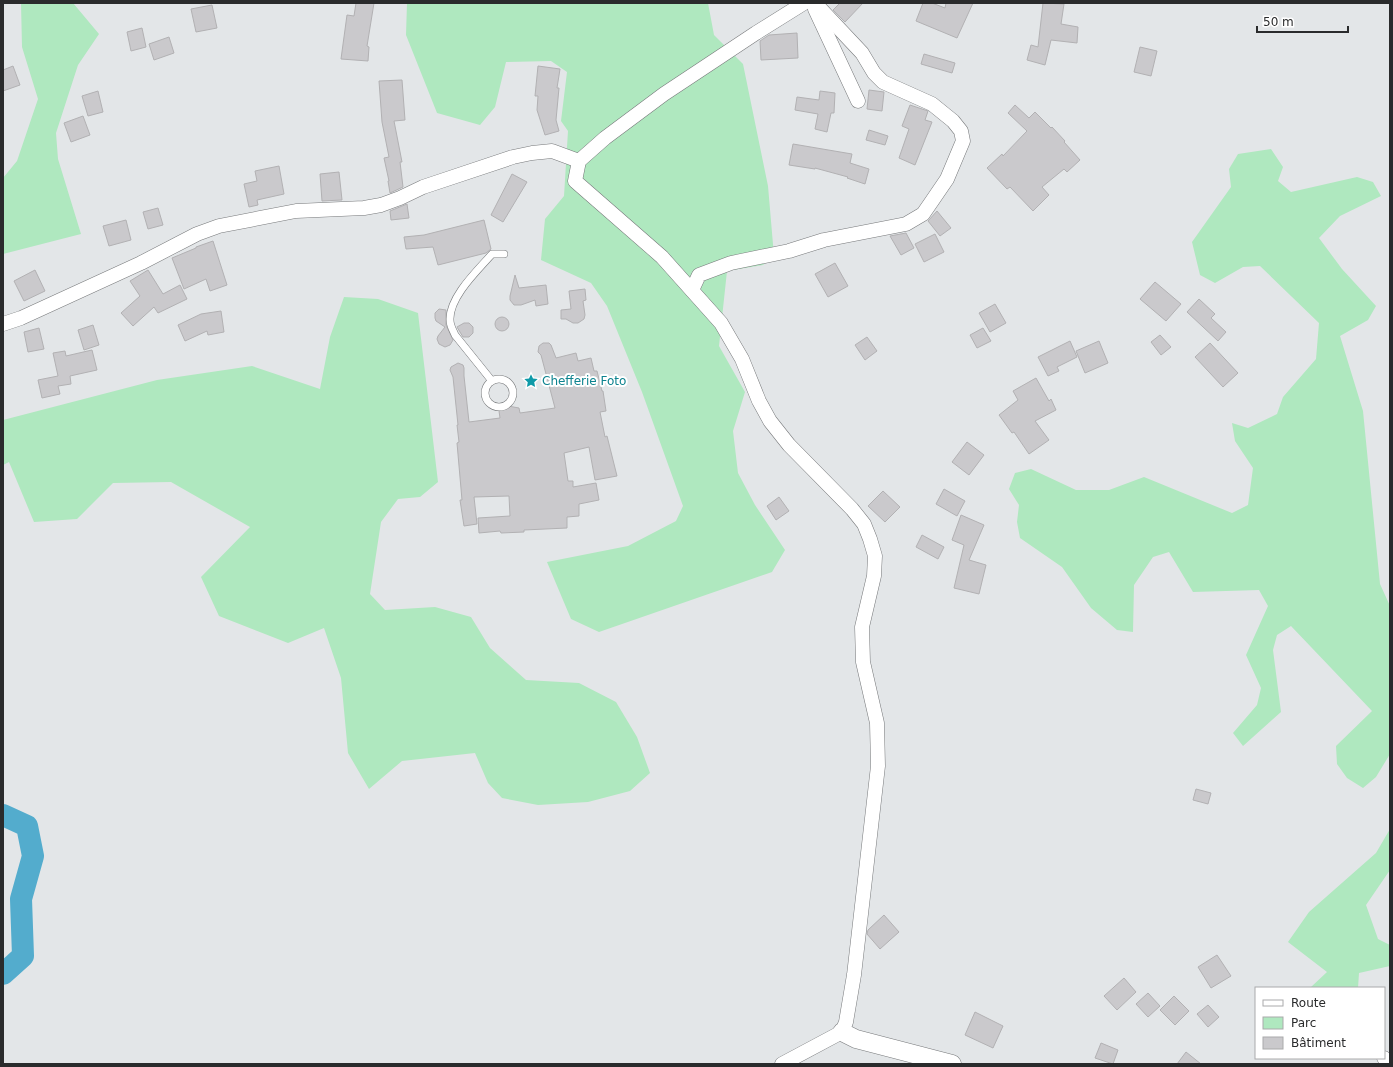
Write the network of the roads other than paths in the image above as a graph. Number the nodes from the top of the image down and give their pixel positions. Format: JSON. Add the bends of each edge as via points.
{"nodes":[{"id":1,"x":804,"y":3,"type":"edge"},
{"id":2,"x":814,"y":3,"type":"edge"},
{"id":3,"x":858,"y":101,"type":"dead end"},
{"id":4,"x":579,"y":161,"type":"junction"},
{"id":5,"x":504,"y":254,"type":"dead end"},
{"id":6,"x":692,"y":290,"type":"junction"},
{"id":7,"x":3,"y":324,"type":"edge"},
{"id":8,"x":492,"y":381,"type":"dead end"},
{"id":9,"x":842,"y":1032,"type":"junction"},
{"id":10,"x":782,"y":1064,"type":"edge"},
{"id":11,"x":952,"y":1064,"type":"edge"}],
"edges":[{"from":1,"to":4,"type":"street","via":[[664,94]]},
{"from":2,"to":3,"type":"street"},
{"from":2,"to":6,"type":"street","via":[[862,53],[874,73],[883,82],[932,104],[961,131],[963,141],[947,179],[923,214],[906,224],[824,240],[789,251],[730,263],[699,275]]},
{"from":4,"to":6,"type":"street","via":[[575,181],[662,257]]},
{"from":4,"to":7,"type":"street","via":[[552,151],[532,153],[423,187],[381,205],[296,211],[219,226]]},
{"from":5,"to":8,"type":"lane","via":[[492,254],[462,289],[453,305],[450,320],[455,335]]},
{"from":6,"to":9,"type":"street","via":[[720,323],[742,359],[770,421],[789,445],[864,524],[875,556],[874,576],[862,627],[863,662],[877,724],[878,766],[854,975]]},
{"from":9,"to":10,"type":"street"},
{"from":9,"to":11,"type":"street","via":[[856,1039]]}]}
